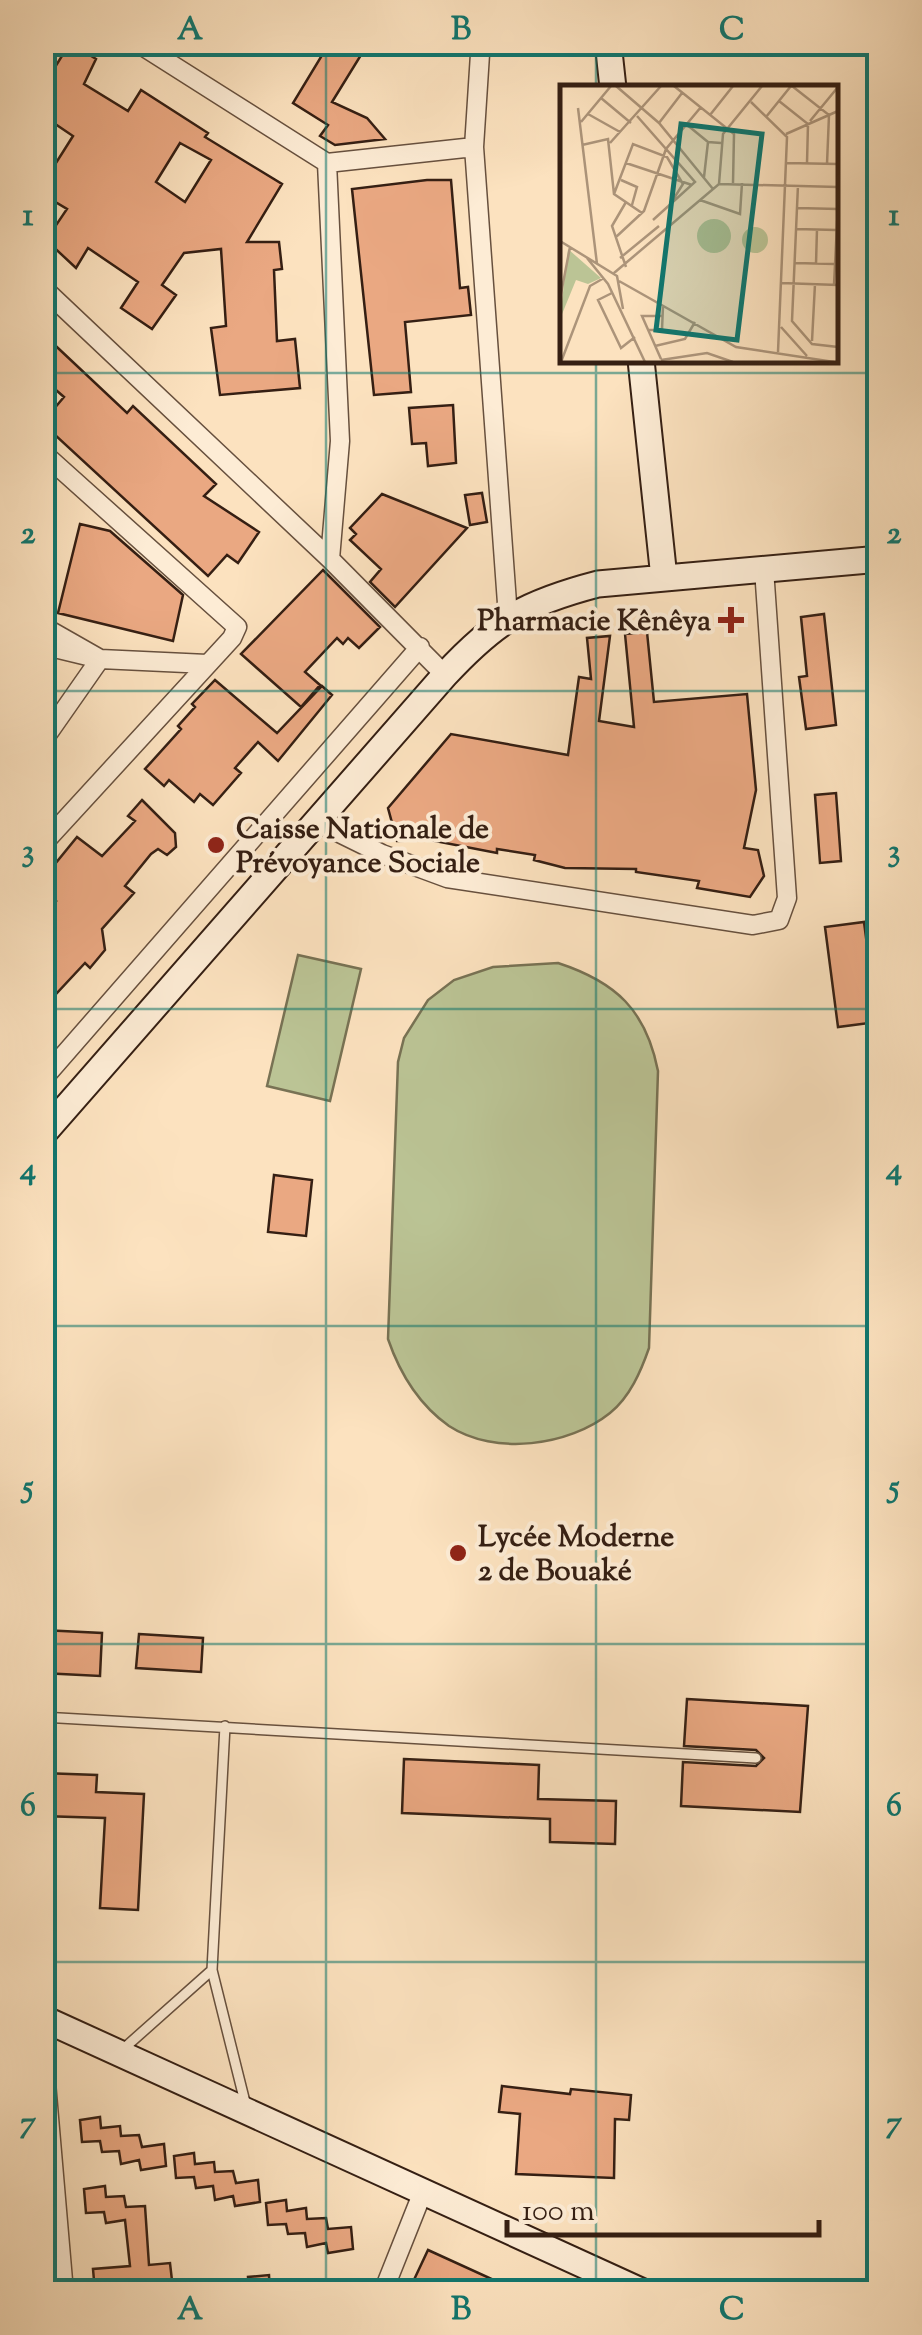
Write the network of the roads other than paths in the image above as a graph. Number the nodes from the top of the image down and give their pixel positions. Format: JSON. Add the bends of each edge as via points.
{"nodes":[{"id":1,"x":136,"y":42,"type":"edge"},
{"id":2,"x":486,"y":42,"type":"edge"},
{"id":3,"x":608,"y":42,"type":"edge"},
{"id":4,"x":613,"y":85,"type":"edge"},
{"id":5,"x":474,"y":147,"type":"junction"},
{"id":6,"x":327,"y":163,"type":"junction"},
{"id":7,"x":42,"y":287,"type":"edge"},
{"id":8,"x":642,"y":362,"type":"edge"},
{"id":9,"x":42,"y":452,"type":"edge"},
{"id":10,"x":330,"y":559,"type":"junction"},
{"id":11,"x":880,"y":559,"type":"edge"},
{"id":12,"x":764,"y":569,"type":"junction"},
{"id":13,"x":664,"y":578,"type":"junction"},
{"id":14,"x":508,"y":617,"type":"junction"},
{"id":15,"x":42,"y":626,"type":"edge"},
{"id":16,"x":42,"y":645,"type":"edge"},
{"id":17,"x":420,"y":647,"type":"junction"},
{"id":18,"x":100,"y":659,"type":"junction"},
{"id":19,"x":208,"y":664,"type":"junction"},
{"id":20,"x":445,"y":675,"type":"junction"},
{"id":21,"x":42,"y":742,"type":"edge"},
{"id":22,"x":317,"y":822,"type":"junction"},
{"id":23,"x":42,"y":845,"type":"edge"},
{"id":24,"x":42,"y":1080,"type":"edge"},
{"id":25,"x":42,"y":1135,"type":"edge"},
{"id":26,"x":42,"y":1717,"type":"edge"},
{"id":27,"x":225,"y":1726,"type":"junction"},
{"id":28,"x":756,"y":1758,"type":"dead end"},
{"id":29,"x":212,"y":1970,"type":"junction"},
{"id":30,"x":42,"y":2018,"type":"edge"},
{"id":31,"x":42,"y":2036,"type":"edge"},
{"id":32,"x":120,"y":2052,"type":"junction"},
{"id":33,"x":246,"y":2109,"type":"junction"},
{"id":34,"x":48,"y":2169,"type":"edge"},
{"id":35,"x":424,"y":2190,"type":"junction"},
{"id":36,"x":64,"y":2292,"type":"edge"},
{"id":37,"x":383,"y":2292,"type":"edge"},
{"id":38,"x":643,"y":2292,"type":"edge"}],
"edges":[{"from":1,"to":6,"type":"street"},
{"from":2,"to":5,"type":"street"},
{"from":3,"to":4,"type":"street"},
{"from":5,"to":6,"type":"street"},
{"from":5,"to":14,"type":"street"},
{"from":6,"to":10,"type":"street","via":[[340,441]]},
{"from":7,"to":10,"type":"street"},
{"from":8,"to":13,"type":"street"},
{"from":9,"to":19,"type":"street","via":[[235,622],[236,633]]},
{"from":10,"to":17,"type":"street"},
{"from":11,"to":12,"type":"street"},
{"from":12,"to":13,"type":"street"},
{"from":12,"to":22,"type":"street","via":[[787,898],[780,920],[753,926],[447,878]]},
{"from":13,"to":14,"type":"street","via":[[598,584]]},
{"from":14,"to":20,"type":"street"},
{"from":15,"to":18,"type":"street"},
{"from":16,"to":18,"type":"street"},
{"from":17,"to":20,"type":"street"},
{"from":17,"to":24,"type":"street"},
{"from":18,"to":19,"type":"street"},
{"from":18,"to":21,"type":"street"},
{"from":19,"to":23,"type":"street"},
{"from":20,"to":22,"type":"street"},
{"from":22,"to":25,"type":"street"},
{"from":26,"to":27,"type":"lane"},
{"from":27,"to":28,"type":"lane"},
{"from":27,"to":29,"type":"lane"},
{"from":29,"to":32,"type":"lane"},
{"from":29,"to":33,"type":"lane"},
{"from":30,"to":32,"type":"street"},
{"from":31,"to":34,"type":"street"},
{"from":32,"to":33,"type":"street"},
{"from":33,"to":35,"type":"street"},
{"from":34,"to":36,"type":"street"},
{"from":35,"to":37,"type":"street"},
{"from":35,"to":38,"type":"street"}]}
